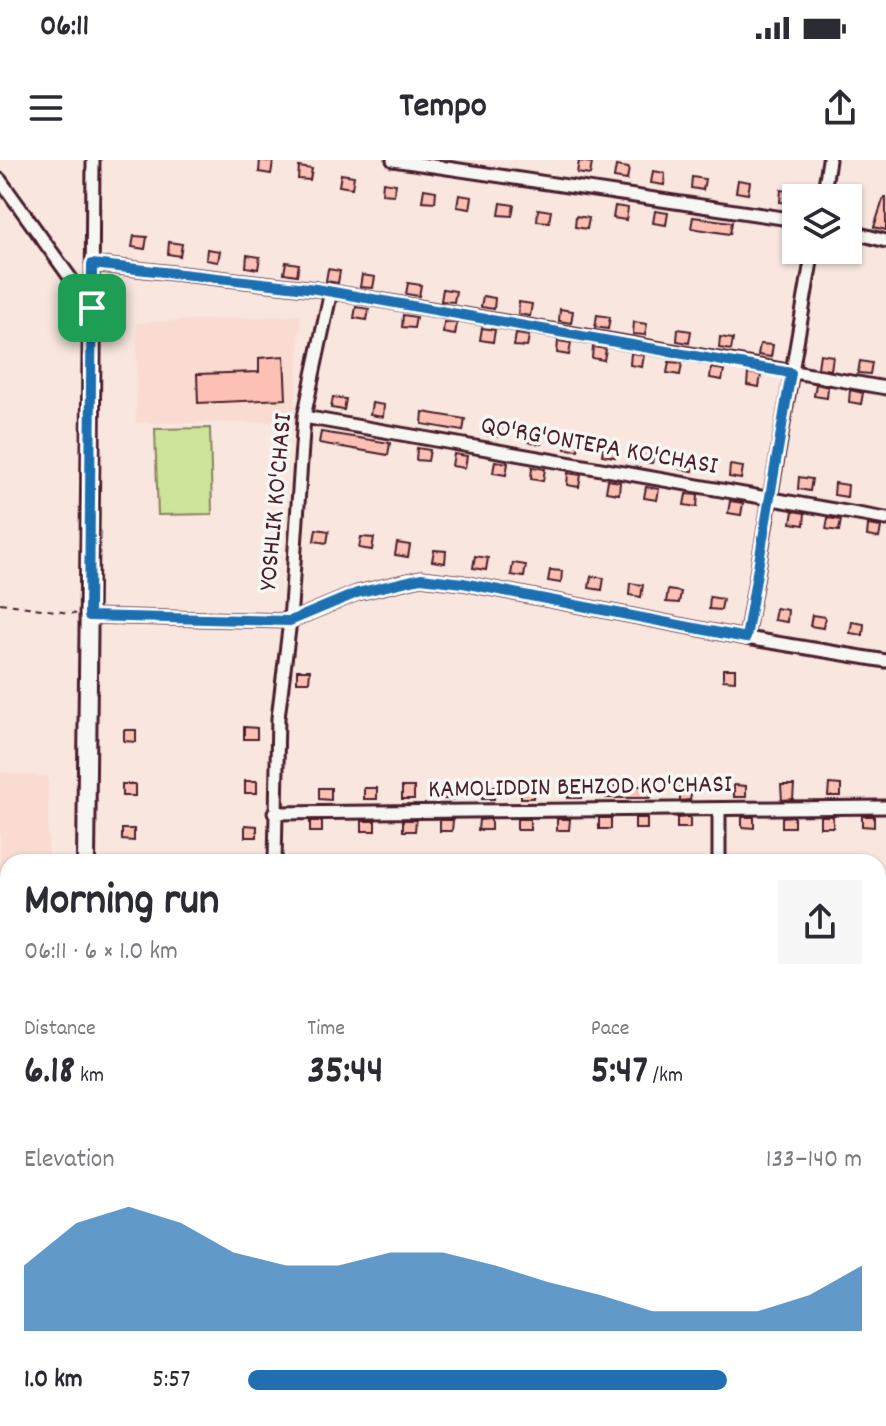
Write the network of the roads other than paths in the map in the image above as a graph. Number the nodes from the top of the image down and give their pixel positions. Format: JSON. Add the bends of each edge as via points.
{"nodes":[{"id":1,"x":93,"y":160,"type":"edge"},
{"id":2,"x":393,"y":160,"type":"edge"},
{"id":3,"x":829,"y":160,"type":"edge"},
{"id":4,"x":0,"y":180,"type":"edge"},
{"id":5,"x":825,"y":184,"type":"edge"},
{"id":6,"x":782,"y":218,"type":"edge"},
{"id":7,"x":862,"y":235,"type":"edge"},
{"id":8,"x":886,"y":241,"type":"edge"},
{"id":9,"x":92,"y":264,"type":"junction"},
{"id":10,"x":810,"y":264,"type":"edge"},
{"id":11,"x":331,"y":291,"type":"junction"},
{"id":12,"x":92,"y":308,"type":"junction"},
{"id":13,"x":791,"y":373,"type":"junction"},
{"id":14,"x":886,"y":388,"type":"edge"},
{"id":15,"x":304,"y":417,"type":"junction"},
{"id":16,"x":770,"y":499,"type":"junction"},
{"id":17,"x":886,"y":519,"type":"edge"},
{"id":18,"x":89,"y":616,"type":"junction"},
{"id":19,"x":290,"y":621,"type":"junction"},
{"id":20,"x":746,"y":638,"type":"junction"},
{"id":21,"x":886,"y":661,"type":"edge"},
{"id":22,"x":886,"y":807,"type":"edge"},
{"id":23,"x":719,"y":809,"type":"junction"},
{"id":24,"x":274,"y":813,"type":"junction"},
{"id":25,"x":86,"y":854,"type":"edge"},
{"id":26,"x":275,"y":854,"type":"edge"},
{"id":27,"x":719,"y":854,"type":"edge"}],
"edges":[{"from":1,"to":9,"type":"street"},
{"from":2,"to":6,"type":"street"},
{"from":3,"to":5,"type":"street"},
{"from":4,"to":12,"type":"street"},
{"from":7,"to":8,"type":"street"},
{"from":9,"to":11,"type":"street"},
{"from":9,"to":12,"type":"street"},
{"from":10,"to":13,"type":"street"},
{"from":11,"to":13,"type":"street"},
{"from":11,"to":15,"type":"street","name":"YOSHLIK KO'CHASI"},
{"from":12,"to":18,"type":"main road"},
{"from":13,"to":14,"type":"street"},
{"from":13,"to":16,"type":"street"},
{"from":15,"to":16,"type":"street","name":"QO'RG'ONTEPA KO'CHASI"},
{"from":15,"to":19,"type":"street","name":"YOSHLIK KO'CHASI"},
{"from":16,"to":17,"type":"street","name":"QO'RG'ONTEPA KO'CHASI"},
{"from":16,"to":20,"type":"street"},
{"from":18,"to":19,"type":"street"},
{"from":18,"to":25,"type":"main road"},
{"from":19,"to":20,"type":"street","via":[[357,593],[421,578]]},
{"from":19,"to":24,"type":"street","name":"YOSHLIK KO'CHASI"},
{"from":20,"to":21,"type":"street"},
{"from":22,"to":23,"type":"street","name":"KAMOLIDDIN BEHZOD KO'CHASI"},
{"from":23,"to":24,"type":"street","name":"KAMOLIDDIN BEHZOD KO'CHASI"},
{"from":23,"to":27,"type":"street"},
{"from":24,"to":26,"type":"street","name":"YOSHLIK KO'CHASI"}]}
